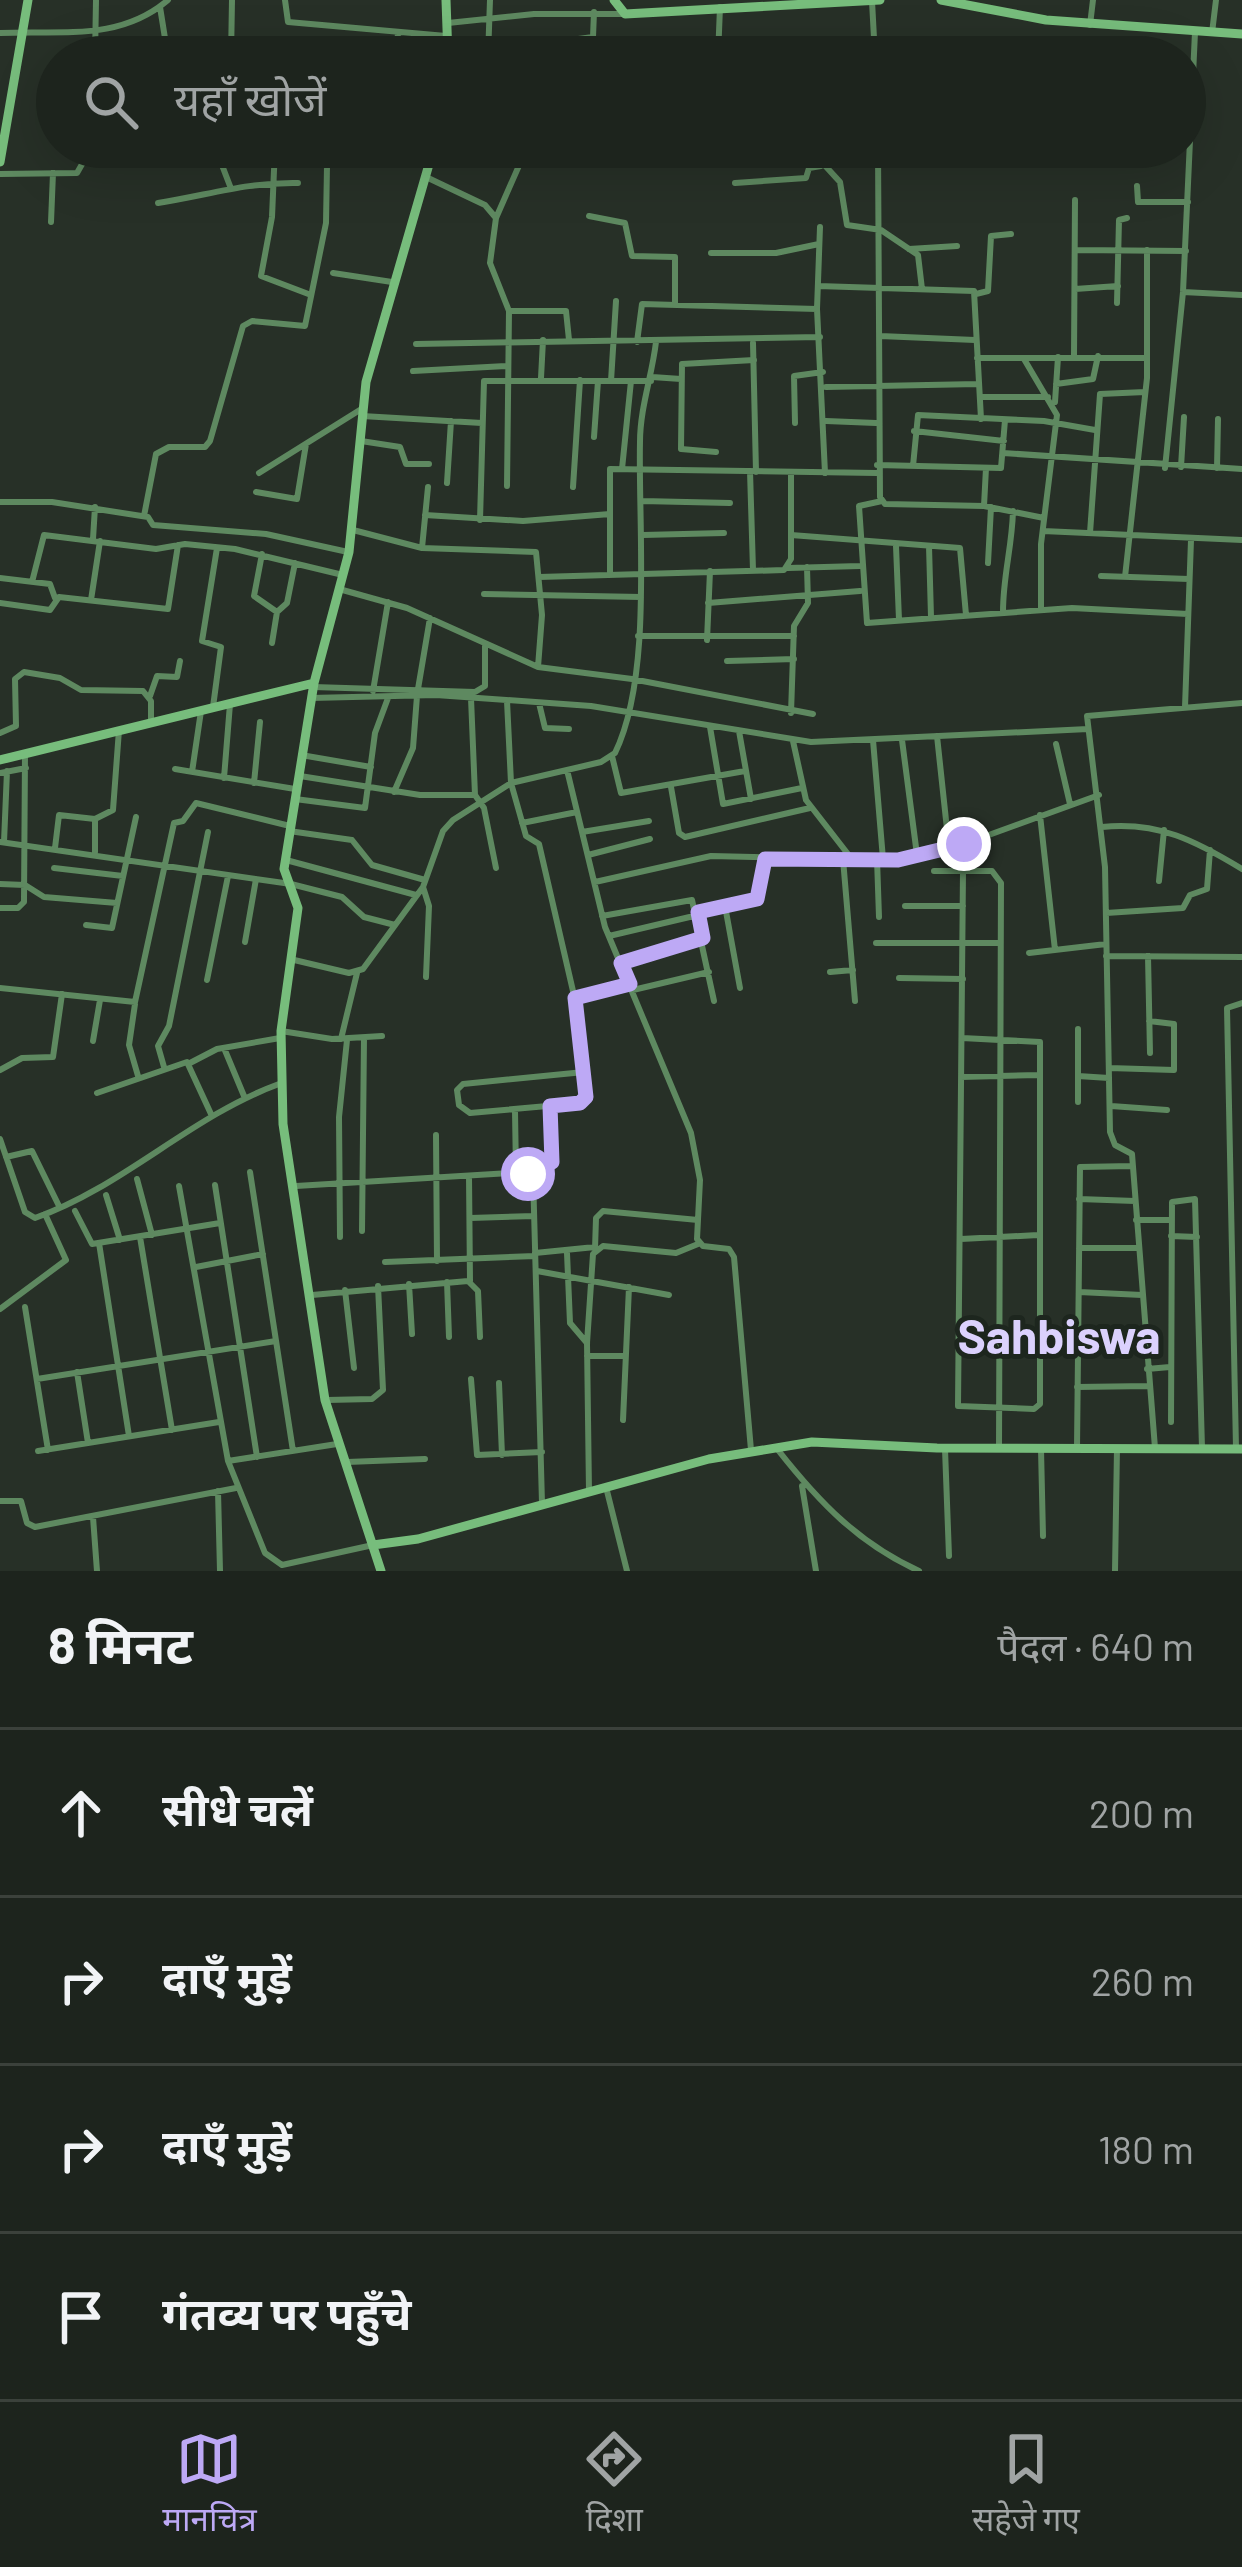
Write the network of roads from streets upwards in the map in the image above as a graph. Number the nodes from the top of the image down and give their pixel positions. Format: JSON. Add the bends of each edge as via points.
{"nodes":[{"id":1,"x":28,"y":0,"type":"edge"},
{"id":2,"x":95,"y":0,"type":"edge"},
{"id":3,"x":168,"y":0,"type":"edge"},
{"id":4,"x":232,"y":0,"type":"edge"},
{"id":5,"x":285,"y":0,"type":"edge"},
{"id":6,"x":446,"y":0,"type":"edge"},
{"id":7,"x":490,"y":0,"type":"edge"},
{"id":8,"x":557,"y":0,"type":"edge"},
{"id":9,"x":614,"y":0,"type":"edge"},
{"id":10,"x":940,"y":0,"type":"edge"},
{"id":11,"x":1028,"y":0,"type":"edge"},
{"id":12,"x":1094,"y":0,"type":"edge"},
{"id":13,"x":1216,"y":0,"type":"edge"},
{"id":14,"x":876,"y":1,"type":"edge"},
{"id":15,"x":800,"y":3,"type":"edge"},
{"id":16,"x":160,"y":7,"type":"junction"},
{"id":17,"x":720,"y":8,"type":"junction"},
{"id":18,"x":594,"y":12,"type":"junction"},
{"id":19,"x":625,"y":14,"type":"junction"},
{"id":20,"x":560,"y":15,"type":"junction"},
{"id":21,"x":1025,"y":16,"type":"junction"},
{"id":22,"x":490,"y":19,"type":"junction"},
{"id":23,"x":448,"y":23,"type":"junction"},
{"id":24,"x":1090,"y":25,"type":"junction"},
{"id":25,"x":94,"y":31,"type":"junction"},
{"id":26,"x":22,"y":32,"type":"junction"},
{"id":27,"x":1195,"y":32,"type":"junction"},
{"id":28,"x":0,"y":33,"type":"edge"},
{"id":29,"x":398,"y":33,"type":"junction"},
{"id":30,"x":1212,"y":33,"type":"junction"},
{"id":31,"x":1242,"y":34,"type":"edge"},
{"id":32,"x":94,"y":36,"type":"edge"},
{"id":33,"x":165,"y":36,"type":"edge"},
{"id":34,"x":231,"y":36,"type":"edge"},
{"id":35,"x":398,"y":36,"type":"edge"},
{"id":36,"x":449,"y":36,"type":"joint"},
{"id":37,"x":489,"y":36,"type":"edge"},
{"id":38,"x":588,"y":36,"type":"edge"},
{"id":39,"x":719,"y":36,"type":"edge"},
{"id":40,"x":875,"y":36,"type":"edge"},
{"id":41,"x":1195,"y":36,"type":"edge"},
{"id":42,"x":6,"y":97,"type":"edge"},
{"id":43,"x":0,"y":162,"type":"edge"},
{"id":44,"x":79,"y":168,"type":"edge"},
{"id":45,"x":223,"y":168,"type":"edge"},
{"id":46,"x":273,"y":168,"type":"edge"},
{"id":47,"x":325,"y":168,"type":"edge"},
{"id":48,"x":428,"y":168,"type":"edge"},
{"id":49,"x":518,"y":168,"type":"edge"},
{"id":50,"x":809,"y":168,"type":"edge"},
{"id":51,"x":823,"y":168,"type":"edge"},
{"id":52,"x":879,"y":168,"type":"edge"},
{"id":53,"x":1189,"y":168,"type":"edge"},
{"id":54,"x":53,"y":172,"type":"junction"},
{"id":55,"x":0,"y":174,"type":"edge"},
{"id":56,"x":425,"y":176,"type":"junction"},
{"id":57,"x":272,"y":183,"type":"junction"},
{"id":58,"x":298,"y":183,"type":"dead end"},
{"id":59,"x":735,"y":183,"type":"dead end"},
{"id":60,"x":230,"y":186,"type":"junction"},
{"id":61,"x":1137,"y":186,"type":"dead end"},
{"id":62,"x":1075,"y":200,"type":"dead end"},
{"id":63,"x":1188,"y":202,"type":"junction"},
{"id":64,"x":158,"y":203,"type":"dead end"},
{"id":65,"x":589,"y":216,"type":"dead end"},
{"id":66,"x":496,"y":218,"type":"junction"},
{"id":67,"x":1127,"y":218,"type":"dead end"},
{"id":68,"x":51,"y":222,"type":"dead end"},
{"id":69,"x":820,"y":227,"type":"dead end"},
{"id":70,"x":880,"y":230,"type":"junction"},
{"id":71,"x":1011,"y":234,"type":"dead end"},
{"id":72,"x":819,"y":244,"type":"junction"},
{"id":73,"x":957,"y":246,"type":"dead end"},
{"id":74,"x":909,"y":249,"type":"junction"},
{"id":75,"x":1075,"y":250,"type":"junction"},
{"id":76,"x":1119,"y":250,"type":"junction"},
{"id":77,"x":1147,"y":250,"type":"junction"},
{"id":78,"x":1186,"y":251,"type":"junction"},
{"id":79,"x":711,"y":253,"type":"dead end"},
{"id":80,"x":333,"y":273,"type":"dead end"},
{"id":81,"x":392,"y":282,"type":"junction"},
{"id":82,"x":818,"y":286,"type":"junction"},
{"id":83,"x":1118,"y":286,"type":"junction"},
{"id":84,"x":878,"y":288,"type":"junction"},
{"id":85,"x":922,"y":289,"type":"junction"},
{"id":86,"x":1075,"y":289,"type":"junction"},
{"id":87,"x":1183,"y":292,"type":"junction"},
{"id":88,"x":976,"y":294,"type":"junction"},
{"id":89,"x":310,"y":295,"type":"junction"},
{"id":90,"x":1242,"y":295,"type":"edge"},
{"id":91,"x":616,"y":301,"type":"dead end"},
{"id":92,"x":1117,"y":303,"type":"dead end"},
{"id":93,"x":675,"y":304,"type":"junction"},
{"id":94,"x":817,"y":309,"type":"junction"},
{"id":95,"x":509,"y":311,"type":"junction"},
{"id":96,"x":880,"y":336,"type":"junction"},
{"id":97,"x":509,"y":338,"type":"junction"},
{"id":98,"x":820,"y":338,"type":"junction"},
{"id":99,"x":543,"y":340,"type":"junction"},
{"id":100,"x":976,"y":340,"type":"junction"},
{"id":101,"x":569,"y":341,"type":"junction"},
{"id":102,"x":613,"y":342,"type":"junction"},
{"id":103,"x":637,"y":342,"type":"junction"},
{"id":104,"x":656,"y":342,"type":"junction"},
{"id":105,"x":753,"y":342,"type":"junction"},
{"id":106,"x":416,"y":344,"type":"dead end"},
{"id":107,"x":1074,"y":356,"type":"junction"},
{"id":108,"x":1098,"y":356,"type":"junction"},
{"id":109,"x":1058,"y":357,"type":"junction"},
{"id":110,"x":977,"y":358,"type":"junction"},
{"id":111,"x":1147,"y":358,"type":"junction"},
{"id":112,"x":1024,"y":359,"type":"junction"},
{"id":113,"x":754,"y":360,"type":"junction"},
{"id":114,"x":506,"y":366,"type":"junction"},
{"id":115,"x":413,"y":371,"type":"dead end"},
{"id":116,"x":824,"y":372,"type":"junction"},
{"id":117,"x":541,"y":378,"type":"junction"},
{"id":118,"x":652,"y":379,"type":"junction"},
{"id":119,"x":681,"y":379,"type":"junction"},
{"id":120,"x":506,"y":380,"type":"junction"},
{"id":121,"x":580,"y":380,"type":"junction"},
{"id":122,"x":598,"y":381,"type":"junction"},
{"id":123,"x":611,"y":381,"type":"junction"},
{"id":124,"x":631,"y":381,"type":"junction"},
{"id":125,"x":978,"y":384,"type":"junction"},
{"id":126,"x":1056,"y":384,"type":"junction"},
{"id":127,"x":825,"y":387,"type":"junction"},
{"id":128,"x":878,"y":388,"type":"junction"},
{"id":129,"x":1145,"y":392,"type":"junction"},
{"id":130,"x":980,"y":397,"type":"junction"},
{"id":131,"x":1049,"y":397,"type":"junction"},
{"id":132,"x":1054,"y":406,"type":"junction"},
{"id":133,"x":363,"y":412,"type":"junction"},
{"id":134,"x":1184,"y":417,"type":"dead end"},
{"id":135,"x":981,"y":419,"type":"junction"},
{"id":136,"x":1217,"y":419,"type":"dead end"},
{"id":137,"x":1005,"y":420,"type":"junction"},
{"id":138,"x":451,"y":421,"type":"junction"},
{"id":139,"x":795,"y":422,"type":"dead end"},
{"id":140,"x":826,"y":422,"type":"junction"},
{"id":141,"x":482,"y":423,"type":"junction"},
{"id":142,"x":878,"y":423,"type":"junction"},
{"id":143,"x":1058,"y":423,"type":"junction"},
{"id":144,"x":1095,"y":430,"type":"junction"},
{"id":145,"x":914,"y":431,"type":"junction"},
{"id":146,"x":594,"y":437,"type":"dead end"},
{"id":147,"x":361,"y":441,"type":"junction"},
{"id":148,"x":1004,"y":441,"type":"junction"},
{"id":149,"x":306,"y":444,"type":"junction"},
{"id":150,"x":689,"y":451,"type":"junction"},
{"id":151,"x":716,"y":452,"type":"dead end"},
{"id":152,"x":1003,"y":453,"type":"junction"},
{"id":153,"x":1056,"y":458,"type":"junction"},
{"id":154,"x":1092,"y":460,"type":"junction"},
{"id":155,"x":429,"y":464,"type":"dead end"},
{"id":156,"x":1134,"y":465,"type":"junction"},
{"id":157,"x":913,"y":466,"type":"junction"},
{"id":158,"x":1181,"y":466,"type":"junction"},
{"id":159,"x":986,"y":468,"type":"junction"},
{"id":160,"x":1165,"y":468,"type":"junction"},
{"id":161,"x":1217,"y":468,"type":"junction"},
{"id":162,"x":622,"y":469,"type":"junction"},
{"id":163,"x":877,"y":469,"type":"junction"},
{"id":164,"x":1242,"y":469,"type":"edge"},
{"id":165,"x":641,"y":470,"type":"junction"},
{"id":166,"x":688,"y":470,"type":"junction"},
{"id":167,"x":753,"y":471,"type":"junction"},
{"id":168,"x":791,"y":472,"type":"junction"},
{"id":169,"x":825,"y":472,"type":"junction"},
{"id":170,"x":259,"y":473,"type":"dead end"},
{"id":171,"x":447,"y":483,"type":"dead end"},
{"id":172,"x":507,"y":486,"type":"dead end"},
{"id":173,"x":428,"y":487,"type":"dead end"},
{"id":174,"x":572,"y":488,"type":"dead end"},
{"id":175,"x":256,"y":492,"type":"dead end"},
{"id":176,"x":643,"y":501,"type":"junction"},
{"id":177,"x":882,"y":501,"type":"junction"},
{"id":178,"x":0,"y":502,"type":"edge"},
{"id":179,"x":730,"y":503,"type":"dead end"},
{"id":180,"x":95,"y":507,"type":"junction"},
{"id":181,"x":988,"y":507,"type":"junction"},
{"id":182,"x":1013,"y":511,"type":"junction"},
{"id":183,"x":610,"y":514,"type":"junction"},
{"id":184,"x":425,"y":515,"type":"junction"},
{"id":185,"x":144,"y":516,"type":"junction"},
{"id":186,"x":1044,"y":518,"type":"junction"},
{"id":187,"x":480,"y":520,"type":"junction"},
{"id":188,"x":353,"y":530,"type":"junction"},
{"id":189,"x":1042,"y":531,"type":"junction"},
{"id":190,"x":724,"y":533,"type":"dead end"},
{"id":191,"x":1090,"y":533,"type":"junction"},
{"id":192,"x":643,"y":535,"type":"junction"},
{"id":193,"x":791,"y":535,"type":"junction"},
{"id":194,"x":1127,"y":535,"type":"junction"},
{"id":195,"x":858,"y":538,"type":"junction"},
{"id":196,"x":1191,"y":540,"type":"junction"},
{"id":197,"x":1242,"y":540,"type":"edge"},
{"id":198,"x":97,"y":541,"type":"junction"},
{"id":199,"x":178,"y":544,"type":"junction"},
{"id":200,"x":896,"y":546,"type":"junction"},
{"id":201,"x":929,"y":546,"type":"junction"},
{"id":202,"x":217,"y":548,"type":"junction"},
{"id":203,"x":422,"y":548,"type":"junction"},
{"id":204,"x":349,"y":552,"type":"junction"},
{"id":205,"x":262,"y":554,"type":"junction"},
{"id":206,"x":295,"y":562,"type":"junction"},
{"id":207,"x":988,"y":563,"type":"dead end"},
{"id":208,"x":860,"y":566,"type":"junction"},
{"id":209,"x":807,"y":567,"type":"junction"},
{"id":210,"x":788,"y":568,"type":"junction"},
{"id":211,"x":710,"y":570,"type":"junction"},
{"id":212,"x":753,"y":570,"type":"junction"},
{"id":213,"x":343,"y":574,"type":"junction"},
{"id":214,"x":610,"y":574,"type":"junction"},
{"id":215,"x":641,"y":575,"type":"junction"},
{"id":216,"x":1101,"y":576,"type":"dead end"},
{"id":217,"x":539,"y":577,"type":"junction"},
{"id":218,"x":1125,"y":577,"type":"junction"},
{"id":219,"x":0,"y":578,"type":"edge"},
{"id":220,"x":1189,"y":580,"type":"junction"},
{"id":221,"x":32,"y":582,"type":"junction"},
{"id":222,"x":338,"y":588,"type":"junction"},
{"id":223,"x":861,"y":591,"type":"junction"},
{"id":224,"x":484,"y":594,"type":"dead end"},
{"id":225,"x":541,"y":595,"type":"junction"},
{"id":226,"x":809,"y":596,"type":"junction"},
{"id":227,"x":641,"y":597,"type":"junction"},
{"id":228,"x":55,"y":598,"type":"junction"},
{"id":229,"x":91,"y":601,"type":"junction"},
{"id":230,"x":388,"y":602,"type":"junction"},
{"id":231,"x":0,"y":603,"type":"edge"},
{"id":232,"x":708,"y":603,"type":"junction"},
{"id":233,"x":1041,"y":610,"type":"junction"},
{"id":234,"x":277,"y":612,"type":"junction"},
{"id":235,"x":1003,"y":612,"type":"junction"},
{"id":236,"x":1188,"y":614,"type":"junction"},
{"id":237,"x":966,"y":615,"type":"junction"},
{"id":238,"x":932,"y":617,"type":"junction"},
{"id":239,"x":430,"y":618,"type":"junction"},
{"id":240,"x":899,"y":620,"type":"junction"},
{"id":241,"x":794,"y":635,"type":"junction"},
{"id":242,"x":638,"y":636,"type":"junction"},
{"id":243,"x":706,"y":640,"type":"junction"},
{"id":244,"x":272,"y":643,"type":"dead end"},
{"id":245,"x":485,"y":644,"type":"junction"},
{"id":246,"x":794,"y":659,"type":"junction"},
{"id":247,"x":180,"y":661,"type":"dead end"},
{"id":248,"x":727,"y":661,"type":"dead end"},
{"id":249,"x":538,"y":668,"type":"junction"},
{"id":250,"x":632,"y":679,"type":"junction"},
{"id":251,"x":312,"y":690,"type":"junction"},
{"id":252,"x":373,"y":691,"type":"junction"},
{"id":253,"x":418,"y":693,"type":"junction"},
{"id":254,"x":150,"y":696,"type":"junction"},
{"id":255,"x":388,"y":698,"type":"junction"},
{"id":256,"x":472,"y":698,"type":"junction"},
{"id":257,"x":507,"y":700,"type":"junction"},
{"id":258,"x":539,"y":703,"type":"junction"},
{"id":259,"x":1242,"y":703,"type":"edge"},
{"id":260,"x":230,"y":704,"type":"junction"},
{"id":261,"x":627,"y":705,"type":"junction"},
{"id":262,"x":1185,"y":707,"type":"junction"},
{"id":263,"x":207,"y":710,"type":"junction"},
{"id":264,"x":791,"y":713,"type":"junction"},
{"id":265,"x":814,"y":714,"type":"dead end"},
{"id":266,"x":260,"y":722,"type":"dead end"},
{"id":267,"x":151,"y":723,"type":"junction"},
{"id":268,"x":1087,"y":723,"type":"junction"},
{"id":269,"x":710,"y":727,"type":"junction"},
{"id":270,"x":569,"y":728,"type":"dead end"},
{"id":271,"x":119,"y":730,"type":"junction"},
{"id":272,"x":739,"y":731,"type":"junction"},
{"id":273,"x":0,"y":733,"type":"edge"},
{"id":274,"x":937,"y":736,"type":"junction"},
{"id":275,"x":902,"y":738,"type":"junction"},
{"id":276,"x":873,"y":740,"type":"junction"},
{"id":277,"x":793,"y":741,"type":"junction"},
{"id":278,"x":1056,"y":744,"type":"dead end"},
{"id":279,"x":25,"y":754,"type":"junction"},
{"id":280,"x":301,"y":755,"type":"junction"},
{"id":281,"x":612,"y":756,"type":"junction"},
{"id":282,"x":0,"y":760,"type":"edge"},
{"id":283,"x":371,"y":767,"type":"junction"},
{"id":284,"x":26,"y":768,"type":"junction"},
{"id":285,"x":175,"y":770,"type":"dead end"},
{"id":286,"x":567,"y":770,"type":"junction"},
{"id":287,"x":745,"y":771,"type":"junction"},
{"id":288,"x":3,"y":772,"type":"edge"},
{"id":289,"x":192,"y":772,"type":"junction"},
{"id":290,"x":298,"y":776,"type":"junction"},
{"id":291,"x":717,"y":777,"type":"junction"},
{"id":292,"x":224,"y":778,"type":"junction"},
{"id":293,"x":254,"y":783,"type":"junction"},
{"id":294,"x":512,"y":783,"type":"junction"},
{"id":295,"x":671,"y":787,"type":"junction"},
{"id":296,"x":802,"y":788,"type":"junction"},
{"id":297,"x":369,"y":789,"type":"junction"},
{"id":298,"x":394,"y":792,"type":"junction"},
{"id":299,"x":295,"y":794,"type":"junction"},
{"id":300,"x":1099,"y":795,"type":"junction"},
{"id":301,"x":478,"y":797,"type":"junction"},
{"id":302,"x":751,"y":800,"type":"junction"},
{"id":303,"x":1070,"y":804,"type":"junction"},
{"id":304,"x":810,"y":808,"type":"junction"},
{"id":305,"x":577,"y":812,"type":"junction"},
{"id":306,"x":1040,"y":815,"type":"junction"},
{"id":307,"x":136,"y":817,"type":"dead end"},
{"id":308,"x":95,"y":819,"type":"junction"},
{"id":309,"x":649,"y":821,"type":"dead end"},
{"id":310,"x":522,"y":824,"type":"junction"},
{"id":311,"x":1102,"y":827,"type":"junction"},
{"id":312,"x":290,"y":829,"type":"junction"},
{"id":313,"x":1164,"y":830,"type":"junction"},
{"id":314,"x":208,"y":832,"type":"dead end"},
{"id":315,"x":582,"y":832,"type":"junction"},
{"id":316,"x":650,"y":838,"type":"dead end"},
{"id":317,"x":2,"y":842,"type":"edge"},
{"id":318,"x":26,"y":845,"type":"junction"},
{"id":319,"x":55,"y":848,"type":"junction"},
{"id":320,"x":949,"y":848,"type":"junction"},
{"id":321,"x":1210,"y":850,"type":"junction"},
{"id":322,"x":95,"y":853,"type":"junction"},
{"id":323,"x":588,"y":854,"type":"junction"},
{"id":324,"x":917,"y":855,"type":"junction"},
{"id":325,"x":127,"y":858,"type":"junction"},
{"id":326,"x":847,"y":858,"type":"junction"},
{"id":327,"x":765,"y":859,"type":"junction"},
{"id":328,"x":880,"y":859,"type":"junction"},
{"id":329,"x":285,"y":860,"type":"junction"},
{"id":330,"x":164,"y":865,"type":"junction"},
{"id":331,"x":54,"y":868,"type":"dead end"},
{"id":332,"x":496,"y":868,"type":"dead end"},
{"id":333,"x":1242,"y":869,"type":"edge"},
{"id":334,"x":201,"y":871,"type":"junction"},
{"id":335,"x":934,"y":871,"type":"dead end"},
{"id":336,"x":963,"y":871,"type":"junction"},
{"id":337,"x":123,"y":876,"type":"junction"},
{"id":338,"x":228,"y":876,"type":"junction"},
{"id":339,"x":256,"y":879,"type":"junction"},
{"id":340,"x":1159,"y":881,"type":"dead end"},
{"id":341,"x":595,"y":882,"type":"junction"},
{"id":342,"x":0,"y":884,"type":"edge"},
{"id":343,"x":291,"y":884,"type":"junction"},
{"id":344,"x":425,"y":884,"type":"junction"},
{"id":345,"x":25,"y":885,"type":"junction"},
{"id":346,"x":416,"y":896,"type":"junction"},
{"id":347,"x":117,"y":904,"type":"junction"},
{"id":348,"x":725,"y":906,"type":"junction"},
{"id":349,"x":905,"y":906,"type":"dead end"},
{"id":350,"x":963,"y":906,"type":"junction"},
{"id":351,"x":0,"y":908,"type":"edge"},
{"id":352,"x":698,"y":912,"type":"junction"},
{"id":353,"x":1106,"y":913,"type":"junction"},
{"id":354,"x":602,"y":916,"type":"junction"},
{"id":355,"x":880,"y":917,"type":"dead end"},
{"id":356,"x":86,"y":925,"type":"dead end"},
{"id":357,"x":394,"y":926,"type":"junction"},
{"id":358,"x":609,"y":937,"type":"junction"},
{"id":359,"x":703,"y":938,"type":"junction"},
{"id":360,"x":244,"y":942,"type":"dead end"},
{"id":361,"x":876,"y":943,"type":"dead end"},
{"id":362,"x":962,"y":943,"type":"junction"},
{"id":363,"x":1000,"y":943,"type":"junction"},
{"id":364,"x":1106,"y":944,"type":"junction"},
{"id":365,"x":1055,"y":950,"type":"junction"},
{"id":366,"x":1030,"y":953,"type":"dead end"},
{"id":367,"x":1106,"y":956,"type":"junction"},
{"id":368,"x":1148,"y":956,"type":"junction"},
{"id":369,"x":1242,"y":957,"type":"edge"},
{"id":370,"x":290,"y":959,"type":"junction"},
{"id":371,"x":621,"y":963,"type":"junction"},
{"id":372,"x":853,"y":970,"type":"junction"},
{"id":373,"x":709,"y":972,"type":"junction"},
{"id":374,"x":830,"y":972,"type":"dead end"},
{"id":375,"x":357,"y":973,"type":"junction"},
{"id":376,"x":425,"y":977,"type":"dead end"},
{"id":377,"x":899,"y":978,"type":"dead end"},
{"id":378,"x":963,"y":979,"type":"junction"},
{"id":379,"x":207,"y":980,"type":"dead end"},
{"id":380,"x":632,"y":987,"type":"junction"},
{"id":381,"x":0,"y":988,"type":"edge"},
{"id":382,"x":740,"y":988,"type":"dead end"},
{"id":383,"x":62,"y":994,"type":"junction"},
{"id":384,"x":575,"y":998,"type":"junction"},
{"id":385,"x":100,"y":1000,"type":"junction"},
{"id":386,"x":714,"y":1001,"type":"dead end"},
{"id":387,"x":855,"y":1001,"type":"dead end"},
{"id":388,"x":135,"y":1002,"type":"junction"},
{"id":389,"x":1242,"y":1003,"type":"edge"},
{"id":390,"x":1149,"y":1021,"type":"junction"},
{"id":391,"x":1078,"y":1029,"type":"dead end"},
{"id":392,"x":280,"y":1034,"type":"junction"},
{"id":393,"x":382,"y":1036,"type":"dead end"},
{"id":394,"x":962,"y":1037,"type":"junction"},
{"id":395,"x":364,"y":1038,"type":"junction"},
{"id":396,"x":999,"y":1038,"type":"junction"},
{"id":397,"x":344,"y":1040,"type":"junction"},
{"id":398,"x":93,"y":1041,"type":"dead end"},
{"id":399,"x":224,"y":1048,"type":"junction"},
{"id":400,"x":1150,"y":1053,"type":"dead end"},
{"id":401,"x":190,"y":1063,"type":"junction"},
{"id":402,"x":164,"y":1067,"type":"junction"},
{"id":403,"x":0,"y":1070,"type":"edge"},
{"id":404,"x":584,"y":1072,"type":"junction"},
{"id":405,"x":1109,"y":1073,"type":"junction"},
{"id":406,"x":138,"y":1076,"type":"junction"},
{"id":407,"x":998,"y":1076,"type":"junction"},
{"id":408,"x":1040,"y":1076,"type":"junction"},
{"id":409,"x":1078,"y":1076,"type":"junction"},
{"id":410,"x":962,"y":1077,"type":"junction"},
{"id":411,"x":280,"y":1084,"type":"junction"},
{"id":412,"x":1230,"y":1092,"type":"junction"},
{"id":413,"x":1242,"y":1092,"type":"edge"},
{"id":414,"x":98,"y":1093,"type":"dead end"},
{"id":415,"x":244,"y":1096,"type":"junction"},
{"id":416,"x":1078,"y":1102,"type":"dead end"},
{"id":417,"x":550,"y":1106,"type":"junction"},
{"id":418,"x":1109,"y":1106,"type":"junction"},
{"id":419,"x":515,"y":1110,"type":"junction"},
{"id":420,"x":1167,"y":1110,"type":"dead end"},
{"id":421,"x":211,"y":1114,"type":"junction"},
{"id":422,"x":436,"y":1135,"type":"dead end"},
{"id":423,"x":0,"y":1139,"type":"edge"},
{"id":424,"x":6,"y":1157,"type":"junction"},
{"id":425,"x":1132,"y":1166,"type":"junction"},
{"id":426,"x":250,"y":1172,"type":"dead end"},
{"id":427,"x":516,"y":1173,"type":"junction"},
{"id":428,"x":533,"y":1174,"type":"junction"},
{"id":429,"x":470,"y":1176,"type":"junction"},
{"id":430,"x":436,"y":1178,"type":"junction"},
{"id":431,"x":137,"y":1179,"type":"dead end"},
{"id":432,"x":362,"y":1180,"type":"junction"},
{"id":433,"x":339,"y":1183,"type":"junction"},
{"id":434,"x":214,"y":1185,"type":"dead end"},
{"id":435,"x":179,"y":1186,"type":"dead end"},
{"id":436,"x":296,"y":1186,"type":"junction"},
{"id":437,"x":106,"y":1195,"type":"dead end"},
{"id":438,"x":1079,"y":1199,"type":"junction"},
{"id":439,"x":1135,"y":1201,"type":"junction"},
{"id":440,"x":59,"y":1206,"type":"junction"},
{"id":441,"x":75,"y":1211,"type":"dead end"},
{"id":442,"x":1238,"y":1213,"type":"edge"},
{"id":443,"x":45,"y":1214,"type":"junction"},
{"id":444,"x":534,"y":1216,"type":"junction"},
{"id":445,"x":470,"y":1218,"type":"junction"},
{"id":446,"x":698,"y":1220,"type":"junction"},
{"id":447,"x":1136,"y":1220,"type":"junction"},
{"id":448,"x":1172,"y":1220,"type":"junction"},
{"id":449,"x":220,"y":1223,"type":"junction"},
{"id":450,"x":186,"y":1229,"type":"junction"},
{"id":451,"x":362,"y":1231,"type":"dead end"},
{"id":452,"x":152,"y":1235,"type":"junction"},
{"id":453,"x":1039,"y":1235,"type":"junction"},
{"id":454,"x":1171,"y":1236,"type":"junction"},
{"id":455,"x":140,"y":1237,"type":"junction"},
{"id":456,"x":340,"y":1237,"type":"dead end"},
{"id":457,"x":997,"y":1238,"type":"junction"},
{"id":458,"x":1197,"y":1238,"type":"junction"},
{"id":459,"x":961,"y":1239,"type":"junction"},
{"id":460,"x":120,"y":1240,"type":"junction"},
{"id":461,"x":99,"y":1243,"type":"junction"},
{"id":462,"x":699,"y":1244,"type":"junction"},
{"id":463,"x":595,"y":1248,"type":"junction"},
{"id":464,"x":1078,"y":1248,"type":"junction"},
{"id":465,"x":1138,"y":1248,"type":"junction"},
{"id":466,"x":1238,"y":1248,"type":"edge"},
{"id":467,"x":567,"y":1253,"type":"junction"},
{"id":468,"x":263,"y":1254,"type":"junction"},
{"id":469,"x":535,"y":1254,"type":"junction"},
{"id":470,"x":470,"y":1260,"type":"junction"},
{"id":471,"x":225,"y":1261,"type":"junction"},
{"id":472,"x":437,"y":1261,"type":"junction"},
{"id":473,"x":385,"y":1262,"type":"dead end"},
{"id":474,"x":195,"y":1267,"type":"junction"},
{"id":475,"x":537,"y":1270,"type":"junction"},
{"id":476,"x":569,"y":1278,"type":"junction"},
{"id":477,"x":591,"y":1279,"type":"junction"},
{"id":478,"x":447,"y":1282,"type":"junction"},
{"id":479,"x":470,"y":1282,"type":"junction"},
{"id":480,"x":410,"y":1284,"type":"junction"},
{"id":481,"x":378,"y":1286,"type":"junction"},
{"id":482,"x":628,"y":1287,"type":"junction"},
{"id":483,"x":345,"y":1291,"type":"junction"},
{"id":484,"x":1078,"y":1292,"type":"junction"},
{"id":485,"x":312,"y":1295,"type":"junction"},
{"id":486,"x":669,"y":1295,"type":"dead end"},
{"id":487,"x":1142,"y":1295,"type":"junction"},
{"id":488,"x":25,"y":1307,"type":"dead end"},
{"id":489,"x":0,"y":1310,"type":"edge"},
{"id":490,"x":412,"y":1334,"type":"dead end"},
{"id":491,"x":449,"y":1337,"type":"dead end"},
{"id":492,"x":480,"y":1337,"type":"dead end"},
{"id":493,"x":277,"y":1341,"type":"junction"},
{"id":494,"x":1078,"y":1341,"type":"junction"},
{"id":495,"x":1145,"y":1341,"type":"junction"},
{"id":496,"x":587,"y":1343,"type":"junction"},
{"id":497,"x":239,"y":1347,"type":"junction"},
{"id":498,"x":209,"y":1352,"type":"junction"},
{"id":499,"x":624,"y":1356,"type":"junction"},
{"id":500,"x":587,"y":1357,"type":"junction"},
{"id":501,"x":160,"y":1359,"type":"junction"},
{"id":502,"x":119,"y":1364,"type":"junction"},
{"id":503,"x":1170,"y":1367,"type":"junction"},
{"id":504,"x":355,"y":1368,"type":"dead end"},
{"id":505,"x":1147,"y":1369,"type":"junction"},
{"id":506,"x":77,"y":1372,"type":"junction"},
{"id":507,"x":37,"y":1379,"type":"junction"},
{"id":508,"x":471,"y":1379,"type":"dead end"},
{"id":509,"x":499,"y":1383,"type":"dead end"},
{"id":510,"x":1149,"y":1386,"type":"junction"},
{"id":511,"x":1077,"y":1387,"type":"junction"},
{"id":512,"x":325,"y":1400,"type":"junction"},
{"id":513,"x":998,"y":1408,"type":"junction"},
{"id":514,"x":623,"y":1420,"type":"dead end"},
{"id":515,"x":1171,"y":1421,"type":"dead end"},
{"id":516,"x":219,"y":1422,"type":"junction"},
{"id":517,"x":172,"y":1430,"type":"junction"},
{"id":518,"x":129,"y":1436,"type":"junction"},
{"id":519,"x":88,"y":1443,"type":"junction"},
{"id":520,"x":337,"y":1444,"type":"junction"},
{"id":521,"x":999,"y":1448,"type":"junction"},
{"id":522,"x":1041,"y":1448,"type":"junction"},
{"id":523,"x":1077,"y":1448,"type":"junction"},
{"id":524,"x":1117,"y":1448,"type":"junction"},
{"id":525,"x":1155,"y":1448,"type":"junction"},
{"id":526,"x":1202,"y":1448,"type":"junction"},
{"id":527,"x":1239,"y":1448,"type":"edge"},
{"id":528,"x":778,"y":1449,"type":"junction"},
{"id":529,"x":945,"y":1449,"type":"junction"},
{"id":530,"x":751,"y":1450,"type":"junction"},
{"id":531,"x":293,"y":1451,"type":"junction"},
{"id":532,"x":542,"y":1452,"type":"junction"},
{"id":533,"x":502,"y":1455,"type":"junction"},
{"id":534,"x":257,"y":1457,"type":"junction"},
{"id":535,"x":425,"y":1459,"type":"dead end"},
{"id":536,"x":228,"y":1462,"type":"junction"},
{"id":537,"x":344,"y":1462,"type":"junction"},
{"id":538,"x":802,"y":1482,"type":"junction"},
{"id":539,"x":606,"y":1487,"type":"junction"},
{"id":540,"x":236,"y":1488,"type":"junction"},
{"id":541,"x":218,"y":1491,"type":"junction"},
{"id":542,"x":589,"y":1492,"type":"junction"},
{"id":543,"x":0,"y":1501,"type":"edge"},
{"id":544,"x":542,"y":1503,"type":"junction"},
{"id":545,"x":92,"y":1517,"type":"junction"},
{"id":546,"x":1043,"y":1536,"type":"dead end"},
{"id":547,"x":373,"y":1545,"type":"junction"},
{"id":548,"x":949,"y":1556,"type":"dead end"},
{"id":549,"x":97,"y":1571,"type":"edge"},
{"id":550,"x":220,"y":1571,"type":"edge"},
{"id":551,"x":381,"y":1571,"type":"edge"},
{"id":552,"x":627,"y":1571,"type":"edge"},
{"id":553,"x":816,"y":1571,"type":"edge"},
{"id":554,"x":919,"y":1571,"type":"edge"},
{"id":555,"x":1115,"y":1571,"type":"edge"}],
"edges":[{"from":1,"to":26,"type":"street"},
{"from":2,"to":25,"type":"street"},
{"from":3,"to":16,"type":"street"},
{"from":4,"to":34,"type":"street"},
{"from":5,"to":29,"type":"street","via":[[288,22]]},
{"from":6,"to":23,"type":"street"},
{"from":7,"to":22,"type":"street"},
{"from":8,"to":20,"type":"street"},
{"from":9,"to":19,"type":"street"},
{"from":10,"to":21,"type":"street"},
{"from":11,"to":21,"type":"street"},
{"from":12,"to":24,"type":"street"},
{"from":13,"to":30,"type":"street"},
{"from":14,"to":15,"type":"street"},
{"from":14,"to":40,"type":"street"},
{"from":15,"to":17,"type":"street"},
{"from":16,"to":25,"type":"street","via":[[142,20]]},
{"from":16,"to":33,"type":"street"},
{"from":17,"to":19,"type":"street"},
{"from":17,"to":39,"type":"street"},
{"from":18,"to":19,"type":"street"},
{"from":18,"to":20,"type":"street"},
{"from":18,"to":38,"type":"street"},
{"from":20,"to":22,"type":"street"},
{"from":21,"to":24,"type":"street"},
{"from":22,"to":23,"type":"street"},
{"from":22,"to":37,"type":"street"},
{"from":23,"to":36,"type":"street"},
{"from":24,"to":27,"type":"street"},
{"from":25,"to":26,"type":"street"},
{"from":25,"to":32,"type":"street"},
{"from":26,"to":28,"type":"street"},
{"from":26,"to":42,"type":"street"},
{"from":27,"to":30,"type":"street"},
{"from":27,"to":41,"type":"street"},
{"from":29,"to":35,"type":"street"},
{"from":29,"to":36,"type":"street"},
{"from":30,"to":31,"type":"street"},
{"from":42,"to":43,"type":"street"},
{"from":44,"to":54,"type":"street"},
{"from":45,"to":60,"type":"street"},
{"from":46,"to":57,"type":"street"},
{"from":47,"to":89,"type":"street","via":[[326,224]]},
{"from":48,"to":56,"type":"street"},
{"from":49,"to":66,"type":"street"},
{"from":50,"to":59,"type":"street","via":[[802,179]]},
{"from":51,"to":70,"type":"street","via":[[840,182],[847,225]]},
{"from":52,"to":70,"type":"street"},
{"from":53,"to":63,"type":"street"},
{"from":54,"to":55,"type":"street"},
{"from":54,"to":68,"type":"street"},
{"from":56,"to":66,"type":"street"},
{"from":56,"to":81,"type":"street"},
{"from":57,"to":58,"type":"street"},
{"from":57,"to":60,"type":"street"},
{"from":57,"to":89,"type":"street","via":[[261,276]]},
{"from":60,"to":64,"type":"street"},
{"from":61,"to":63,"type":"street","via":[[1138,202]]},
{"from":62,"to":75,"type":"street"},
{"from":63,"to":78,"type":"street"},
{"from":65,"to":93,"type":"street","via":[[625,223],[632,256],[675,257]]},
{"from":66,"to":95,"type":"street","via":[[490,263]]},
{"from":67,"to":76,"type":"street","via":[[1119,220]]},
{"from":69,"to":72,"type":"street"},
{"from":70,"to":74,"type":"street"},
{"from":70,"to":84,"type":"street"},
{"from":71,"to":88,"type":"street","via":[[992,236],[988,291]]},
{"from":72,"to":79,"type":"street"},
{"from":72,"to":82,"type":"street"},
{"from":73,"to":74,"type":"street"},
{"from":74,"to":85,"type":"street","via":[[922,261]]},
{"from":75,"to":76,"type":"street"},
{"from":75,"to":86,"type":"street"},
{"from":76,"to":77,"type":"street"},
{"from":76,"to":83,"type":"street"},
{"from":77,"to":78,"type":"street"},
{"from":77,"to":111,"type":"street"},
{"from":78,"to":87,"type":"street"},
{"from":80,"to":81,"type":"street"},
{"from":81,"to":133,"type":"street"},
{"from":82,"to":84,"type":"street"},
{"from":82,"to":94,"type":"street"},
{"from":83,"to":86,"type":"street"},
{"from":83,"to":92,"type":"street"},
{"from":84,"to":85,"type":"street"},
{"from":84,"to":96,"type":"street"},
{"from":85,"to":88,"type":"street"},
{"from":86,"to":107,"type":"street"},
{"from":87,"to":90,"type":"street"},
{"from":87,"to":160,"type":"street"},
{"from":88,"to":100,"type":"street"},
{"from":89,"to":185,"type":"street","via":[[303,328],[243,326],[211,441],[156,454]]},
{"from":91,"to":102,"type":"street"},
{"from":93,"to":94,"type":"street"},
{"from":93,"to":103,"type":"street","via":[[639,305]]},
{"from":94,"to":98,"type":"street"},
{"from":95,"to":97,"type":"street"},
{"from":95,"to":101,"type":"street","via":[[564,310]]},
{"from":96,"to":100,"type":"street"},
{"from":96,"to":128,"type":"street"},
{"from":97,"to":99,"type":"street"},
{"from":97,"to":106,"type":"street"},
{"from":97,"to":114,"type":"street"},
{"from":98,"to":105,"type":"street"},
{"from":98,"to":116,"type":"street"},
{"from":99,"to":101,"type":"street"},
{"from":99,"to":117,"type":"street"},
{"from":100,"to":110,"type":"street"},
{"from":101,"to":102,"type":"street"},
{"from":102,"to":103,"type":"street"},
{"from":102,"to":123,"type":"street"},
{"from":103,"to":104,"type":"street"},
{"from":104,"to":105,"type":"street"},
{"from":104,"to":118,"type":"street"},
{"from":105,"to":113,"type":"street"},
{"from":107,"to":108,"type":"street"},
{"from":107,"to":109,"type":"street"},
{"from":108,"to":111,"type":"street"},
{"from":108,"to":126,"type":"street","via":[[1093,379]]},
{"from":109,"to":112,"type":"street"},
{"from":109,"to":126,"type":"street"},
{"from":110,"to":112,"type":"street"},
{"from":110,"to":125,"type":"street"},
{"from":111,"to":129,"type":"street"},
{"from":112,"to":131,"type":"street"},
{"from":113,"to":119,"type":"street","via":[[688,360]]},
{"from":113,"to":167,"type":"street"},
{"from":114,"to":115,"type":"street"},
{"from":114,"to":120,"type":"street"},
{"from":116,"to":127,"type":"street"},
{"from":116,"to":139,"type":"street","via":[[794,376]]},
{"from":117,"to":120,"type":"street"},
{"from":117,"to":121,"type":"street"},
{"from":118,"to":119,"type":"street"},
{"from":118,"to":124,"type":"street"},
{"from":118,"to":165,"type":"street"},
{"from":119,"to":150,"type":"street","via":[[680,446]]},
{"from":120,"to":141,"type":"street","via":[[484,381]]},
{"from":120,"to":172,"type":"street"},
{"from":121,"to":122,"type":"street"},
{"from":121,"to":174,"type":"street"},
{"from":122,"to":123,"type":"street"},
{"from":122,"to":146,"type":"street"},
{"from":123,"to":124,"type":"street"},
{"from":124,"to":162,"type":"street"},
{"from":125,"to":128,"type":"street"},
{"from":125,"to":130,"type":"street"},
{"from":126,"to":132,"type":"street"},
{"from":127,"to":128,"type":"street"},
{"from":127,"to":140,"type":"street"},
{"from":128,"to":142,"type":"street"},
{"from":129,"to":144,"type":"street","via":[[1102,391]]},
{"from":129,"to":156,"type":"street"},
{"from":130,"to":131,"type":"street"},
{"from":130,"to":135,"type":"street"},
{"from":131,"to":132,"type":"street"},
{"from":132,"to":143,"type":"street"},
{"from":133,"to":138,"type":"street"},
{"from":133,"to":147,"type":"street"},
{"from":133,"to":149,"type":"street"},
{"from":134,"to":158,"type":"street"},
{"from":135,"to":137,"type":"street"},
{"from":135,"to":145,"type":"street","via":[[918,415]]},
{"from":136,"to":161,"type":"street"},
{"from":137,"to":143,"type":"street"},
{"from":137,"to":148,"type":"street"},
{"from":138,"to":141,"type":"street"},
{"from":138,"to":171,"type":"street"},
{"from":140,"to":142,"type":"street"},
{"from":140,"to":169,"type":"street"},
{"from":141,"to":187,"type":"street"},
{"from":142,"to":163,"type":"street"},
{"from":143,"to":144,"type":"street"},
{"from":143,"to":153,"type":"street"},
{"from":144,"to":154,"type":"street"},
{"from":145,"to":148,"type":"street"},
{"from":145,"to":157,"type":"street"},
{"from":147,"to":155,"type":"street","via":[[400,447],[406,464]]},
{"from":147,"to":188,"type":"street"},
{"from":148,"to":152,"type":"street"},
{"from":149,"to":170,"type":"street"},
{"from":149,"to":175,"type":"street","via":[[297,499]]},
{"from":150,"to":151,"type":"street"},
{"from":150,"to":166,"type":"street"},
{"from":152,"to":153,"type":"street"},
{"from":152,"to":159,"type":"street","via":[[1001,468]]},
{"from":153,"to":154,"type":"street"},
{"from":153,"to":186,"type":"street"},
{"from":154,"to":156,"type":"street"},
{"from":154,"to":191,"type":"street"},
{"from":156,"to":160,"type":"street"},
{"from":156,"to":194,"type":"street"},
{"from":157,"to":159,"type":"street"},
{"from":157,"to":163,"type":"street"},
{"from":158,"to":160,"type":"street"},
{"from":158,"to":161,"type":"street"},
{"from":159,"to":181,"type":"street"},
{"from":161,"to":164,"type":"street"},
{"from":162,"to":165,"type":"street"},
{"from":162,"to":183,"type":"street","via":[[608,470]]},
{"from":163,"to":169,"type":"street"},
{"from":163,"to":177,"type":"street"},
{"from":165,"to":166,"type":"street"},
{"from":165,"to":176,"type":"street"},
{"from":166,"to":167,"type":"street"},
{"from":167,"to":168,"type":"street"},
{"from":167,"to":212,"type":"street"},
{"from":168,"to":169,"type":"street"},
{"from":168,"to":193,"type":"street"},
{"from":173,"to":184,"type":"street"},
{"from":176,"to":179,"type":"street"},
{"from":176,"to":192,"type":"street"},
{"from":177,"to":181,"type":"street"},
{"from":177,"to":195,"type":"street","via":[[859,506]]},
{"from":178,"to":180,"type":"street"},
{"from":180,"to":185,"type":"street"},
{"from":180,"to":198,"type":"street"},
{"from":181,"to":182,"type":"street"},
{"from":181,"to":207,"type":"street"},
{"from":182,"to":186,"type":"street"},
{"from":182,"to":235,"type":"street"},
{"from":183,"to":187,"type":"street"},
{"from":183,"to":214,"type":"street"},
{"from":184,"to":187,"type":"street"},
{"from":184,"to":203,"type":"street"},
{"from":185,"to":204,"type":"street","via":[[153,525],[266,534]]},
{"from":186,"to":189,"type":"street"},
{"from":188,"to":203,"type":"street"},
{"from":188,"to":204,"type":"street"},
{"from":189,"to":191,"type":"street"},
{"from":189,"to":233,"type":"street"},
{"from":190,"to":192,"type":"street"},
{"from":191,"to":194,"type":"street"},
{"from":192,"to":215,"type":"street"},
{"from":193,"to":195,"type":"street"},
{"from":193,"to":210,"type":"street"},
{"from":194,"to":196,"type":"street"},
{"from":194,"to":218,"type":"street"},
{"from":195,"to":200,"type":"street"},
{"from":195,"to":208,"type":"street"},
{"from":196,"to":197,"type":"street"},
{"from":196,"to":220,"type":"street"},
{"from":198,"to":199,"type":"street"},
{"from":198,"to":221,"type":"street","via":[[40,537]]},
{"from":198,"to":229,"type":"street"},
{"from":199,"to":202,"type":"street"},
{"from":199,"to":229,"type":"street","via":[[168,609]]},
{"from":200,"to":201,"type":"street"},
{"from":200,"to":240,"type":"street"},
{"from":201,"to":237,"type":"street","via":[[963,552]]},
{"from":201,"to":238,"type":"street"},
{"from":202,"to":205,"type":"street"},
{"from":202,"to":263,"type":"street","via":[[202,641],[220,647]]},
{"from":203,"to":217,"type":"street","via":[[533,550]]},
{"from":204,"to":213,"type":"street"},
{"from":205,"to":206,"type":"street"},
{"from":205,"to":234,"type":"street","via":[[255,599]]},
{"from":206,"to":213,"type":"street"},
{"from":206,"to":234,"type":"street"},
{"from":208,"to":209,"type":"street"},
{"from":208,"to":223,"type":"street"},
{"from":209,"to":210,"type":"street"},
{"from":209,"to":226,"type":"street"},
{"from":210,"to":212,"type":"street"},
{"from":211,"to":212,"type":"street"},
{"from":211,"to":215,"type":"street"},
{"from":211,"to":232,"type":"street"},
{"from":213,"to":222,"type":"street"},
{"from":214,"to":215,"type":"street"},
{"from":214,"to":217,"type":"street"},
{"from":215,"to":227,"type":"street"},
{"from":216,"to":218,"type":"street"},
{"from":217,"to":225,"type":"street"},
{"from":218,"to":220,"type":"street"},
{"from":219,"to":221,"type":"street"},
{"from":220,"to":236,"type":"street"},
{"from":221,"to":228,"type":"street","via":[[53,585]]},
{"from":222,"to":230,"type":"street"},
{"from":222,"to":251,"type":"street"},
{"from":223,"to":226,"type":"street"},
{"from":223,"to":240,"type":"street","via":[[867,623]]},
{"from":224,"to":225,"type":"street"},
{"from":225,"to":227,"type":"street"},
{"from":225,"to":249,"type":"street"},
{"from":226,"to":232,"type":"street"},
{"from":226,"to":241,"type":"street"},
{"from":227,"to":242,"type":"street"},
{"from":228,"to":229,"type":"street"},
{"from":228,"to":231,"type":"street","via":[[50,610]]},
{"from":230,"to":239,"type":"street"},
{"from":230,"to":252,"type":"street"},
{"from":232,"to":243,"type":"street"},
{"from":233,"to":235,"type":"street"},
{"from":233,"to":236,"type":"street"},
{"from":234,"to":244,"type":"street"},
{"from":235,"to":237,"type":"street"},
{"from":236,"to":262,"type":"street"},
{"from":237,"to":238,"type":"street"},
{"from":238,"to":240,"type":"street"},
{"from":239,"to":245,"type":"street"},
{"from":239,"to":253,"type":"street"},
{"from":241,"to":243,"type":"street"},
{"from":241,"to":246,"type":"street"},
{"from":242,"to":243,"type":"street"},
{"from":242,"to":250,"type":"street"},
{"from":245,"to":249,"type":"street"},
{"from":245,"to":253,"type":"street","via":[[481,691]]},
{"from":246,"to":248,"type":"street"},
{"from":246,"to":264,"type":"street"},
{"from":247,"to":254,"type":"street","via":[[177,677],[157,676]]},
{"from":249,"to":250,"type":"street"},
{"from":250,"to":261,"type":"street"},
{"from":250,"to":264,"type":"street"},
{"from":251,"to":252,"type":"street"},
{"from":251,"to":255,"type":"street"},
{"from":251,"to":260,"type":"street"},
{"from":251,"to":280,"type":"street"},
{"from":252,"to":253,"type":"street"},
{"from":253,"to":255,"type":"street"},
{"from":253,"to":256,"type":"street"},
{"from":253,"to":298,"type":"street","via":[[413,748]]},
{"from":254,"to":267,"type":"street"},
{"from":254,"to":273,"type":"street","via":[[81,690],[20,673],[16,726]]},
{"from":255,"to":283,"type":"street"},
{"from":256,"to":257,"type":"street"},
{"from":256,"to":301,"type":"street"},
{"from":257,"to":258,"type":"street"},
{"from":257,"to":294,"type":"street"},
{"from":258,"to":261,"type":"street"},
{"from":258,"to":270,"type":"street","via":[[544,728]]},
{"from":259,"to":262,"type":"street"},
{"from":260,"to":263,"type":"street"},
{"from":260,"to":292,"type":"street"},
{"from":261,"to":269,"type":"street"},
{"from":261,"to":281,"type":"street"},
{"from":262,"to":268,"type":"street"},
{"from":263,"to":267,"type":"street"},
{"from":263,"to":289,"type":"street"},
{"from":264,"to":265,"type":"street"},
{"from":266,"to":293,"type":"street"},
{"from":267,"to":271,"type":"street"},
{"from":268,"to":274,"type":"street"},
{"from":268,"to":300,"type":"street"},
{"from":269,"to":272,"type":"street"},
{"from":269,"to":291,"type":"street"},
{"from":271,"to":279,"type":"street"},
{"from":271,"to":308,"type":"street","via":[[113,810]]},
{"from":272,"to":277,"type":"street"},
{"from":272,"to":287,"type":"street"},
{"from":274,"to":275,"type":"street"},
{"from":274,"to":320,"type":"street"},
{"from":275,"to":276,"type":"street"},
{"from":275,"to":324,"type":"street"},
{"from":276,"to":277,"type":"street"},
{"from":276,"to":328,"type":"street"},
{"from":277,"to":296,"type":"street"},
{"from":278,"to":303,"type":"street"},
{"from":279,"to":282,"type":"street"},
{"from":279,"to":284,"type":"street"},
{"from":280,"to":283,"type":"street"},
{"from":280,"to":290,"type":"street"},
{"from":281,"to":286,"type":"street"},
{"from":281,"to":295,"type":"street","via":[[621,793]]},
{"from":283,"to":297,"type":"street"},
{"from":284,"to":288,"type":"street"},
{"from":284,"to":318,"type":"street"},
{"from":285,"to":289,"type":"street"},
{"from":286,"to":294,"type":"street"},
{"from":286,"to":305,"type":"street"},
{"from":287,"to":291,"type":"street"},
{"from":287,"to":302,"type":"street"},
{"from":288,"to":317,"type":"street"},
{"from":289,"to":292,"type":"street"},
{"from":290,"to":297,"type":"street"},
{"from":290,"to":299,"type":"street"},
{"from":291,"to":295,"type":"street"},
{"from":291,"to":302,"type":"street","via":[[723,804]]},
{"from":292,"to":293,"type":"street"},
{"from":293,"to":299,"type":"street"},
{"from":294,"to":301,"type":"street"},
{"from":294,"to":310,"type":"street"},
{"from":295,"to":304,"type":"street","via":[[686,837]]},
{"from":296,"to":302,"type":"street"},
{"from":296,"to":304,"type":"street"},
{"from":297,"to":298,"type":"street"},
{"from":297,"to":299,"type":"street","via":[[361,810]]},
{"from":298,"to":301,"type":"street"},
{"from":299,"to":312,"type":"street"},
{"from":300,"to":303,"type":"street"},
{"from":300,"to":311,"type":"street"},
{"from":301,"to":332,"type":"street"},
{"from":301,"to":344,"type":"street","via":[[443,831]]},
{"from":303,"to":306,"type":"street"},
{"from":304,"to":326,"type":"street"},
{"from":305,"to":310,"type":"street"},
{"from":305,"to":315,"type":"street"},
{"from":306,"to":320,"type":"street"},
{"from":306,"to":365,"type":"street"},
{"from":307,"to":325,"type":"street"},
{"from":308,"to":319,"type":"street","via":[[59,815]]},
{"from":308,"to":322,"type":"street"},
{"from":309,"to":315,"type":"street"},
{"from":310,"to":384,"type":"street","via":[[539,844]]},
{"from":311,"to":313,"type":"street"},
{"from":311,"to":353,"type":"street"},
{"from":312,"to":329,"type":"street"},
{"from":312,"to":330,"type":"street","via":[[193,804],[173,825]]},
{"from":312,"to":344,"type":"street","via":[[352,840],[372,865]]},
{"from":313,"to":321,"type":"street"},
{"from":313,"to":340,"type":"street"},
{"from":314,"to":334,"type":"street"},
{"from":315,"to":323,"type":"street"},
{"from":316,"to":323,"type":"street"},
{"from":317,"to":318,"type":"street"},
{"from":318,"to":319,"type":"street"},
{"from":318,"to":345,"type":"street"},
{"from":319,"to":322,"type":"street"},
{"from":320,"to":324,"type":"street"},
{"from":321,"to":333,"type":"street"},
{"from":321,"to":353,"type":"street","via":[[1207,889],[1183,908]]},
{"from":322,"to":325,"type":"street"},
{"from":323,"to":341,"type":"street"},
{"from":324,"to":328,"type":"street"},
{"from":325,"to":330,"type":"street"},
{"from":325,"to":337,"type":"street"},
{"from":326,"to":327,"type":"street"},
{"from":326,"to":328,"type":"street"},
{"from":326,"to":372,"type":"street"},
{"from":327,"to":341,"type":"street","via":[[711,856]]},
{"from":327,"to":348,"type":"street","via":[[757,899]]},
{"from":328,"to":355,"type":"street"},
{"from":329,"to":343,"type":"street"},
{"from":329,"to":346,"type":"street"},
{"from":330,"to":334,"type":"street"},
{"from":330,"to":388,"type":"street"},
{"from":331,"to":337,"type":"street"},
{"from":334,"to":338,"type":"street"},
{"from":334,"to":402,"type":"street","via":[[158,1046]]},
{"from":335,"to":336,"type":"street"},
{"from":336,"to":350,"type":"street"},
{"from":336,"to":363,"type":"street","via":[[1000,878]]},
{"from":337,"to":347,"type":"street"},
{"from":338,"to":339,"type":"street"},
{"from":338,"to":379,"type":"street"},
{"from":339,"to":343,"type":"street"},
{"from":339,"to":360,"type":"street"},
{"from":341,"to":354,"type":"street"},
{"from":342,"to":345,"type":"street"},
{"from":343,"to":357,"type":"street","via":[[342,897],[364,917]]},
{"from":343,"to":370,"type":"street","via":[[298,908]]},
{"from":344,"to":346,"type":"street"},
{"from":344,"to":376,"type":"street"},
{"from":345,"to":347,"type":"street","via":[[44,897]]},
{"from":345,"to":351,"type":"street","via":[[22,905]]},
{"from":346,"to":357,"type":"street"},
{"from":347,"to":356,"type":"street","via":[[110,930]]},
{"from":348,"to":352,"type":"street"},
{"from":348,"to":382,"type":"street"},
{"from":349,"to":350,"type":"street"},
{"from":350,"to":362,"type":"street"},
{"from":352,"to":354,"type":"street","via":[[692,900],[679,898]]},
{"from":352,"to":358,"type":"street"},
{"from":352,"to":359,"type":"street"},
{"from":353,"to":364,"type":"street"},
{"from":354,"to":358,"type":"street"},
{"from":357,"to":375,"type":"street"},
{"from":358,"to":371,"type":"street"},
{"from":359,"to":371,"type":"street"},
{"from":359,"to":373,"type":"street"},
{"from":361,"to":362,"type":"street"},
{"from":362,"to":363,"type":"street"},
{"from":362,"to":378,"type":"street"},
{"from":363,"to":396,"type":"street"},
{"from":364,"to":365,"type":"street"},
{"from":364,"to":367,"type":"street"},
{"from":365,"to":366,"type":"street"},
{"from":367,"to":368,"type":"street"},
{"from":367,"to":405,"type":"street"},
{"from":368,"to":369,"type":"street"},
{"from":368,"to":390,"type":"street"},
{"from":370,"to":375,"type":"street"},
{"from":370,"to":392,"type":"street"},
{"from":371,"to":380,"type":"street"},
{"from":372,"to":374,"type":"street"},
{"from":372,"to":387,"type":"street"},
{"from":373,"to":380,"type":"street"},
{"from":373,"to":386,"type":"street"},
{"from":375,"to":397,"type":"street"},
{"from":377,"to":378,"type":"street"},
{"from":378,"to":394,"type":"street"},
{"from":380,"to":384,"type":"street"},
{"from":380,"to":446,"type":"street","via":[[691,1133]]},
{"from":381,"to":383,"type":"street"},
{"from":383,"to":385,"type":"street"},
{"from":383,"to":403,"type":"street","via":[[53,1057],[22,1058]]},
{"from":384,"to":404,"type":"street"},
{"from":385,"to":388,"type":"street"},
{"from":385,"to":398,"type":"street"},
{"from":388,"to":406,"type":"street","via":[[129,1045]]},
{"from":389,"to":412,"type":"street","via":[[1227,1008]]},
{"from":390,"to":400,"type":"street"},
{"from":390,"to":405,"type":"street","via":[[1174,1024],[1174,1070]]},
{"from":391,"to":409,"type":"street"},
{"from":392,"to":397,"type":"street"},
{"from":392,"to":399,"type":"street"},
{"from":392,"to":411,"type":"street"},
{"from":393,"to":395,"type":"street"},
{"from":394,"to":396,"type":"street"},
{"from":394,"to":410,"type":"street"},
{"from":395,"to":397,"type":"street"},
{"from":395,"to":432,"type":"street"},
{"from":396,"to":407,"type":"street"},
{"from":396,"to":408,"type":"street","via":[[1038,1039]]},
{"from":397,"to":433,"type":"street"},
{"from":399,"to":401,"type":"street"},
{"from":399,"to":415,"type":"street"},
{"from":401,"to":402,"type":"street"},
{"from":401,"to":421,"type":"street"},
{"from":402,"to":406,"type":"street"},
{"from":404,"to":417,"type":"street","via":[[584,1101]]},
{"from":404,"to":419,"type":"street","via":[[458,1087],[465,1112]]},
{"from":405,"to":409,"type":"street"},
{"from":405,"to":418,"type":"street"},
{"from":406,"to":414,"type":"street"},
{"from":407,"to":408,"type":"street"},
{"from":407,"to":410,"type":"street"},
{"from":407,"to":457,"type":"street"},
{"from":408,"to":453,"type":"street"},
{"from":409,"to":416,"type":"street"},
{"from":410,"to":459,"type":"street"},
{"from":411,"to":415,"type":"street"},
{"from":411,"to":436,"type":"street"},
{"from":412,"to":413,"type":"street"},
{"from":412,"to":442,"type":"street"},
{"from":415,"to":421,"type":"street"},
{"from":417,"to":419,"type":"street"},
{"from":417,"to":428,"type":"street","via":[[552,1162]]},
{"from":418,"to":420,"type":"street"},
{"from":418,"to":425,"type":"street","via":[[1111,1138],[1131,1151]]},
{"from":419,"to":427,"type":"street"},
{"from":421,"to":440,"type":"street"},
{"from":422,"to":430,"type":"street"},
{"from":423,"to":424,"type":"street"},
{"from":424,"to":440,"type":"street","via":[[32,1151]]},
{"from":424,"to":443,"type":"street","via":[[27,1216]]},
{"from":425,"to":438,"type":"street","via":[[1081,1166]]},
{"from":425,"to":439,"type":"street"},
{"from":426,"to":468,"type":"street"},
{"from":427,"to":428,"type":"street"},
{"from":427,"to":429,"type":"street"},
{"from":428,"to":444,"type":"street"},
{"from":429,"to":430,"type":"street"},
{"from":429,"to":445,"type":"street"},
{"from":430,"to":432,"type":"street"},
{"from":430,"to":472,"type":"street"},
{"from":431,"to":452,"type":"street"},
{"from":432,"to":433,"type":"street"},
{"from":432,"to":451,"type":"street"},
{"from":433,"to":436,"type":"street"},
{"from":433,"to":456,"type":"street"},
{"from":434,"to":449,"type":"street"},
{"from":435,"to":450,"type":"street"},
{"from":436,"to":485,"type":"street"},
{"from":437,"to":460,"type":"street"},
{"from":438,"to":439,"type":"street"},
{"from":438,"to":464,"type":"street"},
{"from":439,"to":447,"type":"street"},
{"from":440,"to":443,"type":"street"},
{"from":441,"to":461,"type":"street","via":[[85,1239]]},
{"from":442,"to":466,"type":"street"},
{"from":443,"to":489,"type":"street","via":[[66,1260]]},
{"from":444,"to":445,"type":"street"},
{"from":444,"to":469,"type":"street"},
{"from":445,"to":470,"type":"street"},
{"from":446,"to":462,"type":"street"},
{"from":446,"to":463,"type":"street","via":[[602,1211]]},
{"from":447,"to":448,"type":"street"},
{"from":447,"to":465,"type":"street"},
{"from":448,"to":454,"type":"street"},
{"from":448,"to":458,"type":"street","via":[[1172,1200],[1196,1199]]},
{"from":449,"to":450,"type":"street"},
{"from":449,"to":471,"type":"street"},
{"from":450,"to":452,"type":"street"},
{"from":450,"to":474,"type":"street"},
{"from":452,"to":455,"type":"street"},
{"from":453,"to":457,"type":"street"},
{"from":453,"to":513,"type":"street","via":[[1039,1407]]},
{"from":454,"to":458,"type":"street"},
{"from":454,"to":503,"type":"street"},
{"from":455,"to":460,"type":"street"},
{"from":455,"to":501,"type":"street"},
{"from":457,"to":459,"type":"street"},
{"from":457,"to":513,"type":"street"},
{"from":458,"to":526,"type":"street"},
{"from":459,"to":513,"type":"street","via":[[958,1406]]},
{"from":460,"to":461,"type":"street"},
{"from":461,"to":502,"type":"street"},
{"from":462,"to":463,"type":"street","via":[[676,1253]]},
{"from":462,"to":530,"type":"street","via":[[734,1257]]},
{"from":463,"to":467,"type":"street"},
{"from":463,"to":477,"type":"street"},
{"from":464,"to":465,"type":"street"},
{"from":464,"to":484,"type":"street"},
{"from":465,"to":487,"type":"street"},
{"from":466,"to":527,"type":"street"},
{"from":467,"to":469,"type":"street"},
{"from":467,"to":476,"type":"street"},
{"from":468,"to":471,"type":"street"},
{"from":468,"to":493,"type":"street"},
{"from":469,"to":470,"type":"street"},
{"from":469,"to":475,"type":"street"},
{"from":470,"to":472,"type":"street"},
{"from":470,"to":479,"type":"street"},
{"from":471,"to":474,"type":"street"},
{"from":471,"to":497,"type":"street"},
{"from":472,"to":473,"type":"street"},
{"from":474,"to":498,"type":"street"},
{"from":475,"to":476,"type":"street"},
{"from":475,"to":532,"type":"street"},
{"from":476,"to":477,"type":"street"},
{"from":476,"to":496,"type":"street","via":[[570,1323]]},
{"from":477,"to":482,"type":"street"},
{"from":477,"to":496,"type":"street"},
{"from":478,"to":479,"type":"street"},
{"from":478,"to":480,"type":"street"},
{"from":478,"to":491,"type":"street"},
{"from":479,"to":492,"type":"street","via":[[478,1292]]},
{"from":480,"to":481,"type":"street"},
{"from":480,"to":490,"type":"street"},
{"from":481,"to":483,"type":"street"},
{"from":481,"to":512,"type":"street","via":[[383,1390],[372,1399]]},
{"from":482,"to":486,"type":"street"},
{"from":482,"to":499,"type":"street"},
{"from":483,"to":485,"type":"street"},
{"from":483,"to":504,"type":"street"},
{"from":484,"to":487,"type":"street"},
{"from":484,"to":494,"type":"street"},
{"from":485,"to":512,"type":"street"},
{"from":487,"to":495,"type":"street"},
{"from":488,"to":507,"type":"street"},
{"from":493,"to":497,"type":"street"},
{"from":493,"to":531,"type":"street"},
{"from":494,"to":495,"type":"street"},
{"from":494,"to":511,"type":"street"},
{"from":495,"to":505,"type":"street"},
{"from":496,"to":500,"type":"street"},
{"from":497,"to":498,"type":"street"},
{"from":497,"to":534,"type":"street"},
{"from":498,"to":501,"type":"street"},
{"from":498,"to":516,"type":"street"},
{"from":499,"to":500,"type":"street"},
{"from":499,"to":514,"type":"street"},
{"from":500,"to":542,"type":"street"},
{"from":501,"to":502,"type":"street"},
{"from":501,"to":517,"type":"street"},
{"from":502,"to":506,"type":"street"},
{"from":502,"to":518,"type":"street"},
{"from":503,"to":505,"type":"street"},
{"from":503,"to":515,"type":"street"},
{"from":505,"to":510,"type":"street"},
{"from":506,"to":507,"type":"street"},
{"from":506,"to":519,"type":"street"},
{"from":507,"to":519,"type":"street","via":[[43,1451]]},
{"from":508,"to":533,"type":"street","via":[[475,1453]]},
{"from":509,"to":533,"type":"street"},
{"from":510,"to":511,"type":"street"},
{"from":510,"to":525,"type":"street"},
{"from":511,"to":523,"type":"street"},
{"from":512,"to":520,"type":"street"},
{"from":513,"to":521,"type":"street"},
{"from":516,"to":517,"type":"street"},
{"from":516,"to":536,"type":"street"},
{"from":517,"to":518,"type":"street"},
{"from":518,"to":519,"type":"street"},
{"from":520,"to":531,"type":"street"},
{"from":520,"to":537,"type":"street"},
{"from":521,"to":522,"type":"street"},
{"from":521,"to":529,"type":"street"},
{"from":522,"to":523,"type":"street"},
{"from":522,"to":546,"type":"street"},
{"from":523,"to":524,"type":"street"},
{"from":524,"to":525,"type":"street"},
{"from":524,"to":555,"type":"street"},
{"from":525,"to":526,"type":"street"},
{"from":526,"to":527,"type":"street"},
{"from":528,"to":529,"type":"street","via":[[812,1442]]},
{"from":528,"to":530,"type":"street"},
{"from":528,"to":538,"type":"street"},
{"from":529,"to":548,"type":"street"},
{"from":530,"to":539,"type":"street"},
{"from":531,"to":534,"type":"street"},
{"from":532,"to":533,"type":"street"},
{"from":532,"to":544,"type":"street"},
{"from":534,"to":536,"type":"street"},
{"from":535,"to":537,"type":"street"},
{"from":536,"to":540,"type":"street"},
{"from":537,"to":547,"type":"street"},
{"from":538,"to":553,"type":"street"},
{"from":538,"to":554,"type":"street","via":[[863,1541]]},
{"from":539,"to":542,"type":"street"},
{"from":539,"to":552,"type":"street"},
{"from":540,"to":541,"type":"street"},
{"from":540,"to":547,"type":"street","via":[[273,1562]]},
{"from":541,"to":545,"type":"street"},
{"from":541,"to":550,"type":"street"},
{"from":542,"to":544,"type":"street"},
{"from":543,"to":545,"type":"street","via":[[21,1501],[35,1527]]},
{"from":544,"to":547,"type":"street"},
{"from":545,"to":549,"type":"street"},
{"from":547,"to":551,"type":"street"}]}
